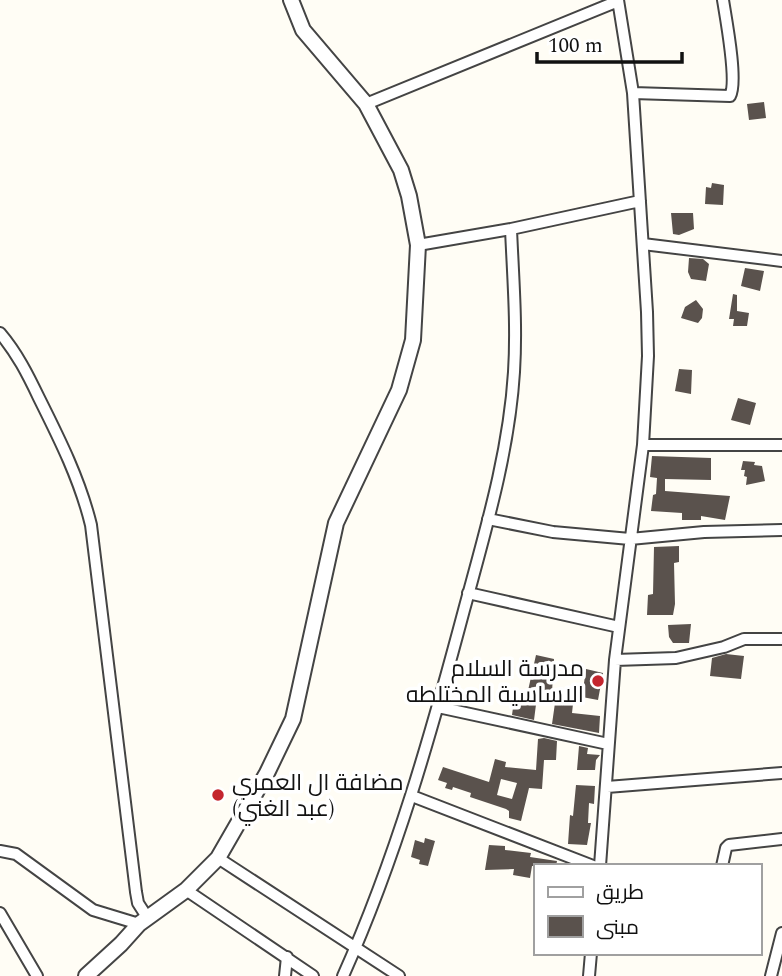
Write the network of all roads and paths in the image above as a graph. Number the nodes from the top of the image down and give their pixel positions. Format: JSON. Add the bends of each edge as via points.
{"nodes":[{"id":1,"x":291,"y":0,"type":"edge"},
{"id":2,"x":618,"y":0,"type":"edge"},
{"id":3,"x":723,"y":0,"type":"edge"},
{"id":4,"x":633,"y":93,"type":"junction"},
{"id":5,"x":366,"y":104,"type":"junction"},
{"id":6,"x":640,"y":201,"type":"junction"},
{"id":7,"x":511,"y":229,"type":"junction"},
{"id":8,"x":643,"y":244,"type":"junction"},
{"id":9,"x":418,"y":245,"type":"junction"},
{"id":10,"x":782,"y":261,"type":"edge"},
{"id":11,"x":0,"y":332,"type":"edge"},
{"id":12,"x":643,"y":445,"type":"junction"},
{"id":13,"x":782,"y":445,"type":"edge"},
{"id":14,"x":488,"y":519,"type":"junction"},
{"id":15,"x":782,"y":530,"type":"edge"},
{"id":16,"x":630,"y":539,"type":"junction"},
{"id":17,"x":468,"y":593,"type":"junction"},
{"id":18,"x":619,"y":627,"type":"junction"},
{"id":19,"x":782,"y":639,"type":"edge"},
{"id":20,"x":615,"y":660,"type":"junction"},
{"id":21,"x":438,"y":707,"type":"junction"},
{"id":22,"x":608,"y":744,"type":"junction"},
{"id":23,"x":782,"y":773,"type":"edge"},
{"id":24,"x":607,"y":787,"type":"junction"},
{"id":25,"x":412,"y":796,"type":"junction"},
{"id":26,"x":782,"y":839,"type":"edge"},
{"id":27,"x":0,"y":851,"type":"edge"},
{"id":28,"x":218,"y":858,"type":"junction"},
{"id":29,"x":588,"y":864,"type":"edge"},
{"id":30,"x":600,"y":864,"type":"edge"},
{"id":31,"x":722,"y":864,"type":"edge"},
{"id":32,"x":186,"y":890,"type":"junction"},
{"id":33,"x":0,"y":913,"type":"edge"},
{"id":34,"x":143,"y":920,"type":"junction"},
{"id":35,"x":782,"y":933,"type":"edge"},
{"id":36,"x":356,"y":948,"type":"junction"},
{"id":37,"x":592,"y":955,"type":"edge"},
{"id":38,"x":287,"y":957,"type":"junction"},
{"id":39,"x":37,"y":976,"type":"edge"},
{"id":40,"x":86,"y":976,"type":"edge"},
{"id":41,"x":285,"y":976,"type":"edge"},
{"id":42,"x":313,"y":976,"type":"edge"},
{"id":43,"x":343,"y":976,"type":"edge"},
{"id":44,"x":399,"y":976,"type":"edge"},
{"id":45,"x":589,"y":976,"type":"edge"},
{"id":46,"x":771,"y":976,"type":"edge"}],
"edges":[{"from":1,"to":5,"type":"street","via":[[303,30]]},
{"from":2,"to":4,"type":"street"},
{"from":2,"to":5,"type":"street"},
{"from":3,"to":4,"type":"street","via":[[731,55],[730,96]]},
{"from":4,"to":6,"type":"street"},
{"from":5,"to":9,"type":"street","via":[[401,170]]},
{"from":6,"to":7,"type":"street"},
{"from":6,"to":8,"type":"street"},
{"from":7,"to":9,"type":"street"},
{"from":7,"to":14,"type":"street","via":[[514,373]]},
{"from":8,"to":10,"type":"street"},
{"from":8,"to":12,"type":"street","via":[[648,331]]},
{"from":9,"to":28,"type":"street","via":[[416,322],[408,362],[336,523],[293,719]]},
{"from":11,"to":34,"type":"street","via":[[20,360],[62,443],[91,525]]},
{"from":12,"to":13,"type":"street"},
{"from":12,"to":16,"type":"street"},
{"from":14,"to":16,"type":"street","via":[[553,532]]},
{"from":14,"to":17,"type":"street"},
{"from":15,"to":16,"type":"street"},
{"from":16,"to":18,"type":"street"},
{"from":17,"to":18,"type":"street"},
{"from":17,"to":21,"type":"street"},
{"from":18,"to":20,"type":"street"},
{"from":19,"to":20,"type":"street","via":[[744,639],[676,658]]},
{"from":20,"to":22,"type":"street"},
{"from":21,"to":22,"type":"street"},
{"from":21,"to":25,"type":"street"},
{"from":22,"to":24,"type":"street"},
{"from":23,"to":24,"type":"street"},
{"from":24,"to":30,"type":"street"},
{"from":25,"to":29,"type":"street"},
{"from":25,"to":36,"type":"street"},
{"from":26,"to":31,"type":"street","via":[[729,845]]},
{"from":27,"to":34,"type":"street","via":[[16,854],[93,910]]},
{"from":28,"to":32,"type":"street"},
{"from":28,"to":36,"type":"street"},
{"from":32,"to":34,"type":"street"},
{"from":32,"to":38,"type":"street"},
{"from":33,"to":39,"type":"street"},
{"from":34,"to":40,"type":"street"},
{"from":35,"to":46,"type":"street"},
{"from":36,"to":43,"type":"street"},
{"from":36,"to":44,"type":"street"},
{"from":37,"to":45,"type":"street"},
{"from":38,"to":41,"type":"street"},
{"from":38,"to":42,"type":"street"}]}
